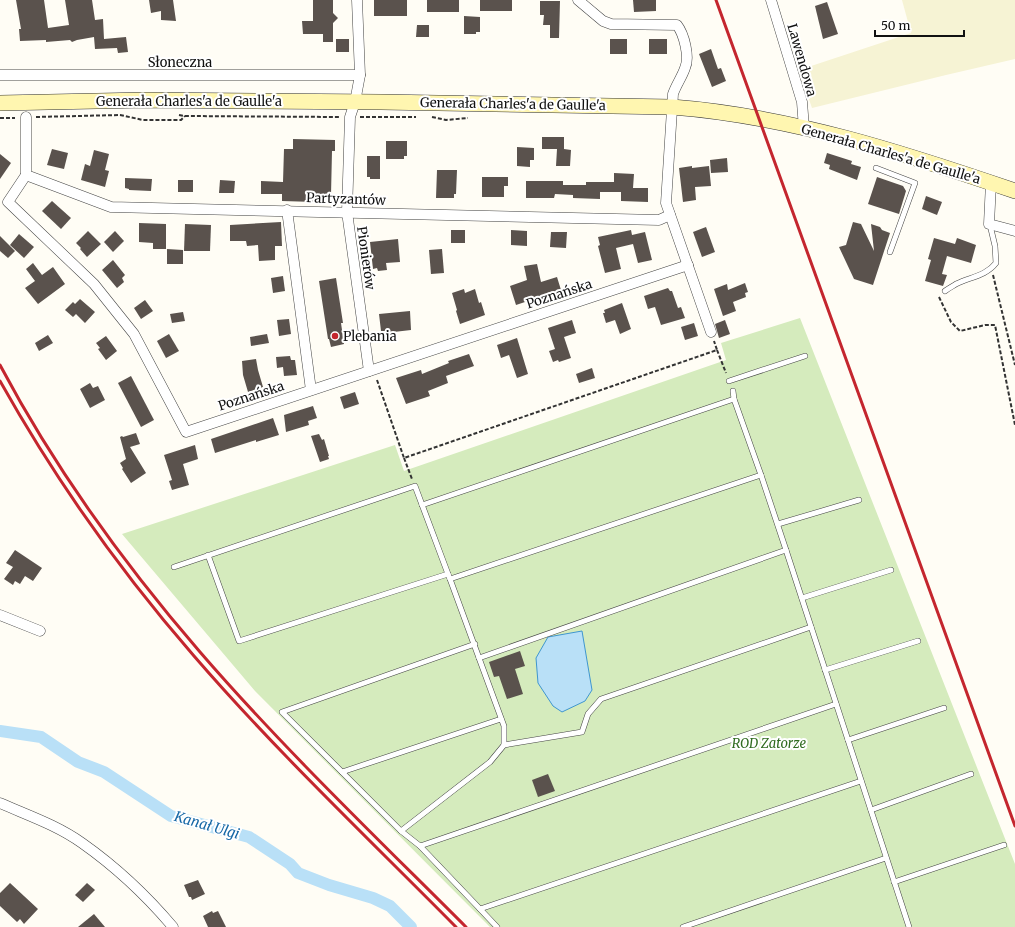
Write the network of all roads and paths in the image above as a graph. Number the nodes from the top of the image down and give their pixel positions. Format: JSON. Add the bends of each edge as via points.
{"nodes":[{"id":1,"x":357,"y":0,"type":"edge"},
{"id":2,"x":578,"y":0,"type":"edge"},
{"id":3,"x":771,"y":0,"type":"edge"},
{"id":4,"x":0,"y":74,"type":"edge"},
{"id":5,"x":360,"y":75,"type":"junction"},
{"id":6,"x":355,"y":102,"type":"junction"},
{"id":7,"x":0,"y":103,"type":"edge"},
{"id":8,"x":672,"y":107,"type":"junction"},
{"id":9,"x":186,"y":116,"type":"dead end"},
{"id":10,"x":0,"y":118,"type":"edge"},
{"id":11,"x":26,"y":118,"type":"junction"},
{"id":12,"x":804,"y":128,"type":"junction"},
{"id":13,"x":876,"y":168,"type":"dead end"},
{"id":14,"x":26,"y":175,"type":"junction"},
{"id":15,"x":991,"y":183,"type":"junction"},
{"id":16,"x":1015,"y":191,"type":"edge"},
{"id":17,"x":287,"y":210,"type":"junction"},
{"id":18,"x":347,"y":212,"type":"junction"},
{"id":19,"x":670,"y":216,"type":"junction"},
{"id":20,"x":990,"y":224,"type":"junction"},
{"id":21,"x":1015,"y":230,"type":"edge"},
{"id":22,"x":890,"y":252,"type":"dead end"},
{"id":23,"x":688,"y":265,"type":"junction"},
{"id":24,"x":992,"y":268,"type":"junction"},
{"id":25,"x":945,"y":290,"type":"joint"},
{"id":26,"x":711,"y":332,"type":"joint"},
{"id":27,"x":717,"y":350,"type":"junction"},
{"id":28,"x":805,"y":356,"type":"dead end"},
{"id":29,"x":1015,"y":365,"type":"edge"},
{"id":30,"x":371,"y":370,"type":"junction"},
{"id":31,"x":729,"y":381,"type":"joint"},
{"id":32,"x":311,"y":390,"type":"junction"},
{"id":33,"x":733,"y":391,"type":"dead end"},
{"id":34,"x":734,"y":399,"type":"junction"},
{"id":35,"x":1015,"y":426,"type":"edge"},
{"id":36,"x":404,"y":458,"type":"junction"},
{"id":37,"x":761,"y":475,"type":"junction"},
{"id":38,"x":415,"y":486,"type":"junction"},
{"id":39,"x":859,"y":500,"type":"dead end"},
{"id":40,"x":422,"y":505,"type":"junction"},
{"id":41,"x":778,"y":524,"type":"junction"},
{"id":42,"x":786,"y":550,"type":"junction"},
{"id":43,"x":208,"y":555,"type":"junction"},
{"id":44,"x":174,"y":567,"type":"dead end"},
{"id":45,"x":891,"y":570,"type":"dead end"},
{"id":46,"x":448,"y":574,"type":"junction"},
{"id":47,"x":450,"y":579,"type":"junction"},
{"id":48,"x":802,"y":598,"type":"junction"},
{"id":49,"x":0,"y":614,"type":"edge"},
{"id":50,"x":811,"y":627,"type":"junction"},
{"id":51,"x":40,"y":631,"type":"dead end"},
{"id":52,"x":918,"y":641,"type":"dead end"},
{"id":53,"x":475,"y":644,"type":"junction"},
{"id":54,"x":480,"y":658,"type":"junction"},
{"id":55,"x":825,"y":670,"type":"junction"},
{"id":56,"x":836,"y":704,"type":"junction"},
{"id":57,"x":944,"y":708,"type":"dead end"},
{"id":58,"x":501,"y":719,"type":"junction"},
{"id":59,"x":848,"y":740,"type":"junction"},
{"id":60,"x":504,"y":745,"type":"junction"},
{"id":61,"x":342,"y":772,"type":"junction"},
{"id":62,"x":971,"y":774,"type":"dead end"},
{"id":63,"x":861,"y":781,"type":"junction"},
{"id":64,"x":0,"y":803,"type":"edge"},
{"id":65,"x":871,"y":810,"type":"junction"},
{"id":66,"x":401,"y":831,"type":"junction"},
{"id":67,"x":1004,"y":845,"type":"dead end"},
{"id":68,"x":420,"y":846,"type":"junction"},
{"id":69,"x":886,"y":858,"type":"junction"},
{"id":70,"x":894,"y":882,"type":"junction"},
{"id":71,"x":480,"y":909,"type":"junction"},
{"id":72,"x":173,"y":927,"type":"edge"},
{"id":73,"x":497,"y":927,"type":"edge"},
{"id":74,"x":683,"y":927,"type":"edge"},
{"id":75,"x":908,"y":927,"type":"edge"}],
"edges":[{"from":1,"to":5,"type":"street","name":"Pionierów"},
{"from":2,"to":8,"type":"street","via":[[603,21],[611,24],[677,26],[684,37],[687,59],[686,67],[675,89]]},
{"from":3,"to":12,"type":"street","name":"Lawendowa","via":[[802,102]]},
{"from":4,"to":5,"type":"street","name":"Słoneczna"},
{"from":5,"to":6,"type":"street","name":"Pionierów"},
{"from":6,"to":7,"type":"main road","name":"Generała Charles'a de Gaulle'a","via":[[145,100]]},
{"from":6,"to":8,"type":"main road","name":"Generała Charles'a de Gaulle'a"},
{"from":6,"to":18,"type":"street","name":"Pionierów","via":[[350,117]]},
{"from":8,"to":12,"type":"main road","name":"Generała Charles'a de Gaulle'a","via":[[739,114]]},
{"from":8,"to":19,"type":"street","via":[[666,203]]},
{"from":9,"to":11,"type":"path","via":[[181,120],[143,120],[120,115]]},
{"from":10,"to":11,"type":"path"},
{"from":11,"to":14,"type":"street"},
{"from":12,"to":15,"type":"main road","name":"Generała Charles'a de Gaulle'a","via":[[840,136]]},
{"from":13,"to":22,"type":"lane","via":[[915,183]]},
{"from":14,"to":17,"type":"street","name":"Partyzantów","via":[[111,207]]},
{"from":14,"to":32,"type":"street","name":"Poznańska","via":[[8,202],[94,284],[134,334],[186,432]]},
{"from":15,"to":16,"type":"main road","name":"Generała Charles'a de Gaulle'a"},
{"from":15,"to":20,"type":"street"},
{"from":17,"to":18,"type":"street","name":"Partyzantów"},
{"from":17,"to":32,"type":"street"},
{"from":18,"to":19,"type":"street","name":"Partyzantów","via":[[659,220]]},
{"from":18,"to":30,"type":"street","name":"Pionierów"},
{"from":19,"to":23,"type":"street"},
{"from":20,"to":21,"type":"street"},
{"from":20,"to":24,"type":"lane","via":[[996,263]]},
{"from":23,"to":26,"type":"street"},
{"from":23,"to":30,"type":"street","name":"Poznańska"},
{"from":24,"to":25,"type":"lane"},
{"from":24,"to":29,"type":"path"},
{"from":25,"to":35,"type":"path","via":[[939,292],[939,299],[951,322],[960,331],[995,325]]},
{"from":26,"to":27,"type":"path"},
{"from":27,"to":31,"type":"path"},
{"from":27,"to":36,"type":"path"},
{"from":28,"to":31,"type":"lane"},
{"from":30,"to":32,"type":"street","name":"Poznańska"},
{"from":30,"to":36,"type":"path"},
{"from":33,"to":34,"type":"lane"},
{"from":34,"to":37,"type":"lane"},
{"from":34,"to":40,"type":"lane"},
{"from":36,"to":38,"type":"path"},
{"from":37,"to":41,"type":"lane"},
{"from":37,"to":47,"type":"lane"},
{"from":38,"to":40,"type":"lane"},
{"from":38,"to":43,"type":"lane"},
{"from":39,"to":41,"type":"lane"},
{"from":40,"to":46,"type":"lane"},
{"from":41,"to":42,"type":"lane"},
{"from":42,"to":48,"type":"lane"},
{"from":42,"to":54,"type":"lane"},
{"from":43,"to":44,"type":"lane"},
{"from":43,"to":46,"type":"lane","via":[[239,641]]},
{"from":45,"to":48,"type":"lane"},
{"from":46,"to":47,"type":"lane"},
{"from":47,"to":53,"type":"lane"},
{"from":48,"to":50,"type":"lane"},
{"from":49,"to":51,"type":"street"},
{"from":50,"to":55,"type":"lane"},
{"from":50,"to":60,"type":"lane","via":[[601,699],[588,714],[582,732]]},
{"from":52,"to":55,"type":"lane"},
{"from":53,"to":54,"type":"lane"},
{"from":53,"to":61,"type":"lane","via":[[282,712]]},
{"from":54,"to":58,"type":"lane"},
{"from":55,"to":56,"type":"lane"},
{"from":56,"to":59,"type":"lane"},
{"from":56,"to":68,"type":"lane"},
{"from":57,"to":59,"type":"lane"},
{"from":58,"to":60,"type":"lane","via":[[504,726]]},
{"from":58,"to":61,"type":"lane"},
{"from":59,"to":63,"type":"lane"},
{"from":60,"to":66,"type":"lane","via":[[490,762]]},
{"from":61,"to":66,"type":"lane"},
{"from":62,"to":65,"type":"lane"},
{"from":63,"to":65,"type":"lane"},
{"from":63,"to":71,"type":"lane"},
{"from":64,"to":72,"type":"street","via":[[82,842],[123,874]]},
{"from":65,"to":69,"type":"lane"},
{"from":66,"to":68,"type":"lane"},
{"from":67,"to":70,"type":"lane"},
{"from":68,"to":71,"type":"lane"},
{"from":69,"to":70,"type":"lane"},
{"from":69,"to":74,"type":"lane"},
{"from":70,"to":75,"type":"lane"},
{"from":71,"to":73,"type":"lane"}]}
